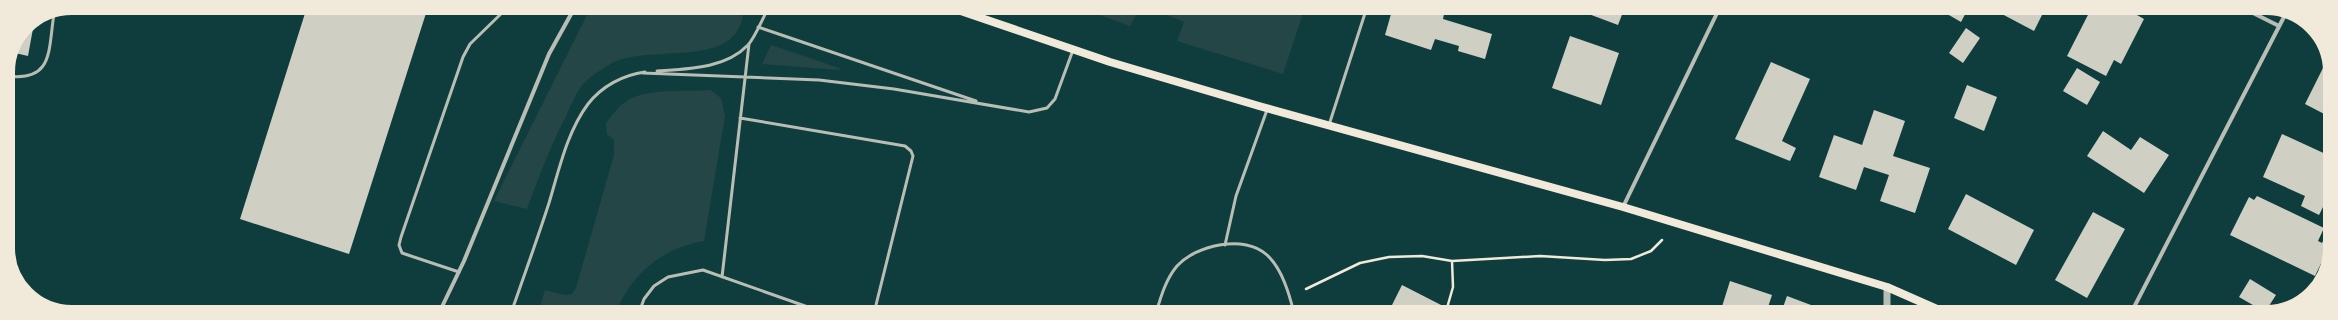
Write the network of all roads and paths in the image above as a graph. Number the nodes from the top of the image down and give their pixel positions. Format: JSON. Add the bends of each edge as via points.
{"nodes":[{"id":1,"x":501,"y":14,"type":"edge"},
{"id":2,"x":571,"y":14,"type":"edge"},
{"id":3,"x":764,"y":14,"type":"edge"},
{"id":4,"x":970,"y":14,"type":"edge"},
{"id":5,"x":1365,"y":14,"type":"edge"},
{"id":6,"x":1717,"y":14,"type":"edge"},
{"id":7,"x":2255,"y":14,"type":"edge"},
{"id":8,"x":53,"y":17,"type":"edge"},
{"id":9,"x":2284,"y":17,"type":"edge"},
{"id":10,"x":2279,"y":26,"type":"junction"},
{"id":11,"x":758,"y":27,"type":"junction"},
{"id":12,"x":748,"y":44,"type":"junction"},
{"id":13,"x":1073,"y":49,"type":"junction"},
{"id":14,"x":643,"y":73,"type":"junction"},
{"id":15,"x":14,"y":77,"type":"edge"},
{"id":16,"x":744,"y":77,"type":"junction"},
{"id":17,"x":984,"y":104,"type":"junction"},
{"id":18,"x":1268,"y":108,"type":"junction"},
{"id":19,"x":740,"y":118,"type":"junction"},
{"id":20,"x":1329,"y":125,"type":"junction"},
{"id":21,"x":1623,"y":207,"type":"junction"},
{"id":22,"x":1679,"y":224,"type":"junction"},
{"id":23,"x":1225,"y":245,"type":"junction"},
{"id":24,"x":1452,"y":261,"type":"junction"},
{"id":25,"x":459,"y":272,"type":"junction"},
{"id":26,"x":722,"y":277,"type":"junction"},
{"id":27,"x":1887,"y":286,"type":"junction"},
{"id":28,"x":1289,"y":298,"type":"junction"},
{"id":29,"x":442,"y":306,"type":"edge"},
{"id":30,"x":513,"y":306,"type":"edge"},
{"id":31,"x":642,"y":306,"type":"edge"},
{"id":32,"x":805,"y":306,"type":"edge"},
{"id":33,"x":876,"y":306,"type":"edge"},
{"id":34,"x":1158,"y":306,"type":"edge"},
{"id":35,"x":1292,"y":306,"type":"edge"},
{"id":36,"x":1448,"y":306,"type":"edge"},
{"id":37,"x":1887,"y":306,"type":"edge"},
{"id":38,"x":1931,"y":306,"type":"edge"},
{"id":39,"x":2135,"y":306,"type":"edge"}],
"edges":[{"from":1,"to":25,"type":"lane","via":[[470,44],[463,58],[399,245],[402,253]]},
{"from":2,"to":25,"type":"street","via":[[549,54]]},
{"from":3,"to":11,"type":"lane"},
{"from":4,"to":13,"type":"main road"},
{"from":5,"to":20,"type":"lane"},
{"from":6,"to":21,"type":"street"},
{"from":7,"to":10,"type":"street"},
{"from":8,"to":15,"type":"lane","via":[[46,59],[40,72],[22,78]]},
{"from":9,"to":10,"type":"street"},
{"from":10,"to":39,"type":"street"},
{"from":11,"to":12,"type":"lane"},
{"from":11,"to":17,"type":"lane"},
{"from":12,"to":14,"type":"lane","via":[[723,62]]},
{"from":12,"to":16,"type":"lane"},
{"from":13,"to":17,"type":"lane","via":[[1055,99],[1047,108],[1029,112]]},
{"from":13,"to":18,"type":"main road"},
{"from":14,"to":16,"type":"lane"},
{"from":14,"to":30,"type":"lane","via":[[630,75],[610,84],[581,114],[563,156]]},
{"from":16,"to":17,"type":"lane","via":[[819,80]]},
{"from":16,"to":19,"type":"lane"},
{"from":18,"to":20,"type":"main road"},
{"from":18,"to":23,"type":"lane","via":[[1236,196]]},
{"from":19,"to":26,"type":"lane"},
{"from":19,"to":33,"type":"lane","via":[[905,146],[912,151],[913,156]]},
{"from":20,"to":21,"type":"main road"},
{"from":21,"to":22,"type":"main road"},
{"from":22,"to":24,"type":"path","via":[[1651,251],[1631,259],[1540,256]]},
{"from":22,"to":27,"type":"main road"},
{"from":23,"to":28,"type":"lane","via":[[1249,246],[1267,254],[1279,269]]},
{"from":23,"to":34,"type":"lane","via":[[1206,248],[1178,265],[1161,293]]},
{"from":24,"to":28,"type":"path","via":[[1422,256],[1390,256],[1360,263]]},
{"from":24,"to":36,"type":"path","via":[[1453,287]]},
{"from":25,"to":29,"type":"street"},
{"from":26,"to":31,"type":"lane","via":[[703,270],[668,277],[654,286]]},
{"from":26,"to":32,"type":"lane"},
{"from":27,"to":37,"type":"street"},
{"from":27,"to":38,"type":"main road"},
{"from":28,"to":35,"type":"lane"}]}
